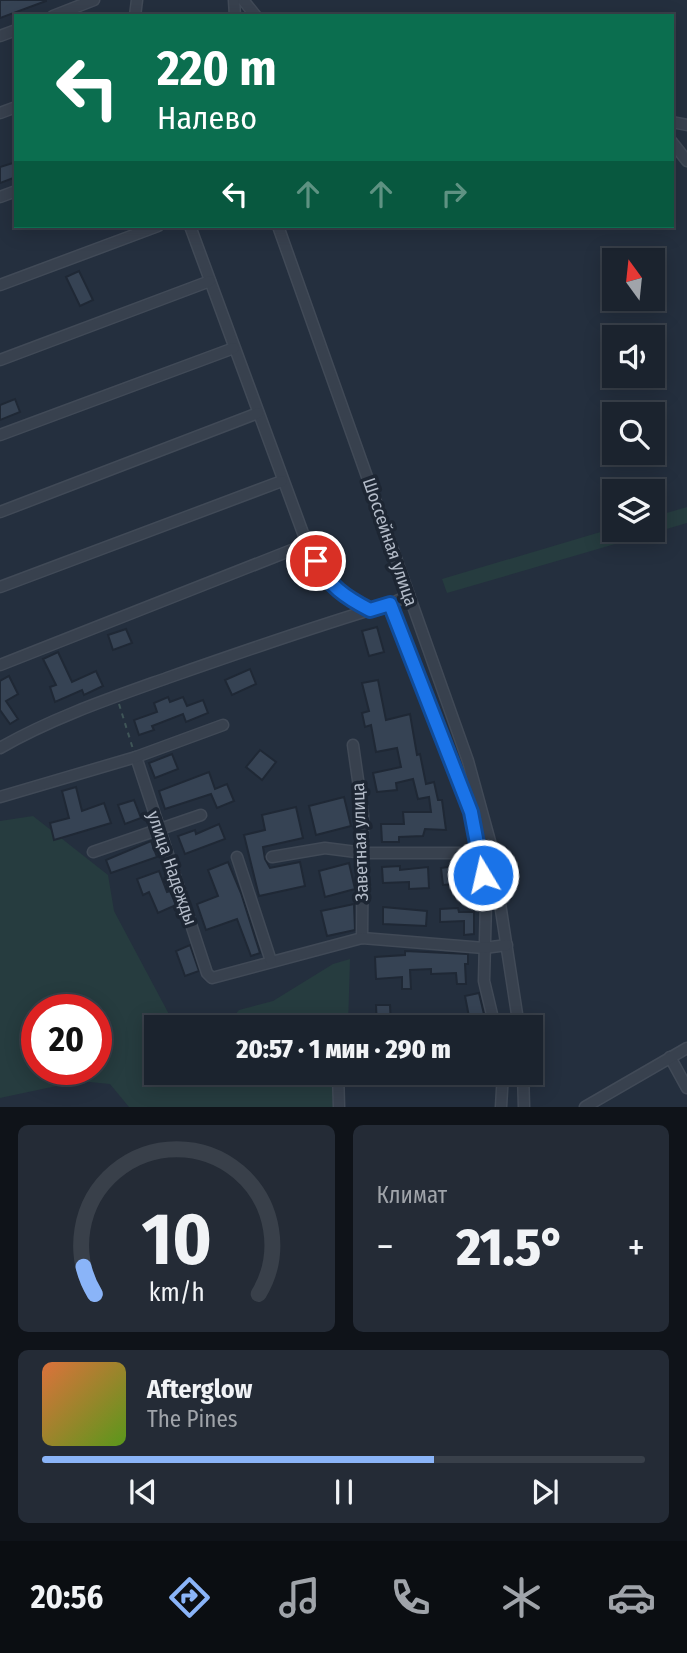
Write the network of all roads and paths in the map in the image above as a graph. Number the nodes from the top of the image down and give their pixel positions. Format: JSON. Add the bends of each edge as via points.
{"nodes":[{"id":1,"x":94,"y":0,"type":"edge"},
{"id":2,"x":243,"y":0,"type":"edge"},
{"id":3,"x":58,"y":14,"type":"edge"},
{"id":4,"x":254,"y":14,"type":"edge"},
{"id":5,"x":674,"y":145,"type":"edge"},
{"id":6,"x":687,"y":161,"type":"edge"},
{"id":7,"x":153,"y":228,"type":"edge"},
{"id":8,"x":191,"y":228,"type":"edge"},
{"id":9,"x":279,"y":228,"type":"edge"},
{"id":10,"x":211,"y":281,"type":"junction"},
{"id":11,"x":0,"y":285,"type":"edge"},
{"id":12,"x":234,"y":348,"type":"junction"},
{"id":13,"x":0,"y":360,"type":"edge"},
{"id":14,"x":258,"y":413,"type":"junction"},
{"id":15,"x":0,"y":435,"type":"edge"},
{"id":16,"x":282,"y":481,"type":"junction"},
{"id":17,"x":0,"y":512,"type":"edge"},
{"id":18,"x":307,"y":544,"type":"junction"},
{"id":19,"x":0,"y":587,"type":"edge"},
{"id":20,"x":409,"y":595,"type":"junction"},
{"id":21,"x":390,"y":604,"type":"junction"},
{"id":22,"x":370,"y":610,"type":"junction"},
{"id":23,"x":430,"y":654,"type":"junction"},
{"id":24,"x":0,"y":665,"type":"edge"},
{"id":25,"x":413,"y":665,"type":"junction"},
{"id":26,"x":117,"y":696,"type":"junction"},
{"id":27,"x":223,"y":725,"type":"dead end"},
{"id":28,"x":353,"y":745,"type":"dead end"},
{"id":29,"x":0,"y":748,"type":"edge"},
{"id":30,"x":136,"y":757,"type":"junction"},
{"id":31,"x":468,"y":761,"type":"junction"},
{"id":32,"x":453,"y":766,"type":"junction"},
{"id":33,"x":0,"y":797,"type":"edge"},
{"id":34,"x":201,"y":815,"type":"dead end"},
{"id":35,"x":158,"y":830,"type":"junction"},
{"id":36,"x":491,"y":845,"type":"junction"},
{"id":37,"x":479,"y":849,"type":"junction"},
{"id":38,"x":93,"y":852,"type":"dead end"},
{"id":39,"x":364,"y":853,"type":"junction"},
{"id":40,"x":237,"y":857,"type":"dead end"},
{"id":41,"x":272,"y":857,"type":"dead end"},
{"id":42,"x":362,"y":938,"type":"junction"},
{"id":43,"x":507,"y":945,"type":"junction"},
{"id":44,"x":484,"y":948,"type":"junction"},
{"id":45,"x":271,"y":961,"type":"junction"},
{"id":46,"x":492,"y":1015,"type":"edge"},
{"id":47,"x":517,"y":1015,"type":"edge"},
{"id":48,"x":687,"y":1048,"type":"edge"},
{"id":49,"x":670,"y":1057,"type":"junction"},
{"id":50,"x":338,"y":1085,"type":"edge"},
{"id":51,"x":502,"y":1085,"type":"edge"},
{"id":52,"x":523,"y":1085,"type":"edge"},
{"id":53,"x":687,"y":1088,"type":"edge"},
{"id":54,"x":589,"y":1106,"type":"edge"},
{"id":55,"x":339,"y":1107,"type":"edge"},
{"id":56,"x":501,"y":1107,"type":"edge"},
{"id":57,"x":524,"y":1107,"type":"edge"}],
"edges":[{"from":1,"to":3,"type":"street"},
{"from":2,"to":4,"type":"street"},
{"from":5,"to":6,"type":"street"},
{"from":7,"to":11,"type":"street"},
{"from":8,"to":10,"type":"street"},
{"from":9,"to":20,"type":"street","name":"Шоссейная улица"},
{"from":10,"to":12,"type":"street"},
{"from":10,"to":13,"type":"street"},
{"from":12,"to":14,"type":"street"},
{"from":12,"to":15,"type":"street"},
{"from":14,"to":16,"type":"street"},
{"from":14,"to":17,"type":"street"},
{"from":16,"to":18,"type":"street"},
{"from":16,"to":19,"type":"street"},
{"from":18,"to":22,"type":"street","via":[[334,589]]},
{"from":18,"to":24,"type":"street"},
{"from":20,"to":21,"type":"street"},
{"from":20,"to":23,"type":"street","name":"Шоссейная улица"},
{"from":21,"to":22,"type":"street"},
{"from":21,"to":25,"type":"street"},
{"from":22,"to":26,"type":"street"},
{"from":23,"to":25,"type":"street"},
{"from":23,"to":31,"type":"street","name":"Шоссейная улица"},
{"from":25,"to":32,"type":"street"},
{"from":26,"to":29,"type":"street"},
{"from":26,"to":30,"type":"path"},
{"from":27,"to":30,"type":"street"},
{"from":28,"to":39,"type":"street","name":"Заветная улица"},
{"from":30,"to":33,"type":"street"},
{"from":30,"to":35,"type":"street","name":"улица Надежды"},
{"from":31,"to":32,"type":"street"},
{"from":31,"to":36,"type":"street","name":"Шоссейная улица"},
{"from":32,"to":37,"type":"street"},
{"from":34,"to":35,"type":"street"},
{"from":35,"to":38,"type":"street"},
{"from":35,"to":45,"type":"street","name":"улица Надежды","via":[[207,973],[212,978]]},
{"from":36,"to":37,"type":"street"},
{"from":36,"to":43,"type":"street","name":"Шоссейная улица"},
{"from":37,"to":39,"type":"street"},
{"from":37,"to":44,"type":"street","via":[[486,901]]},
{"from":39,"to":41,"type":"street","via":[[325,848]]},
{"from":39,"to":42,"type":"street","name":"Заветная улица"},
{"from":40,"to":45,"type":"street"},
{"from":42,"to":44,"type":"street"},
{"from":42,"to":45,"type":"street"},
{"from":43,"to":44,"type":"street"},
{"from":43,"to":47,"type":"street","name":"Шоссейная улица"},
{"from":44,"to":46,"type":"street","via":[[484,981]]},
{"from":48,"to":49,"type":"street"},
{"from":49,"to":53,"type":"street"},
{"from":49,"to":54,"type":"street"},
{"from":50,"to":55,"type":"street"},
{"from":51,"to":56,"type":"street"},
{"from":52,"to":57,"type":"street"}]}
